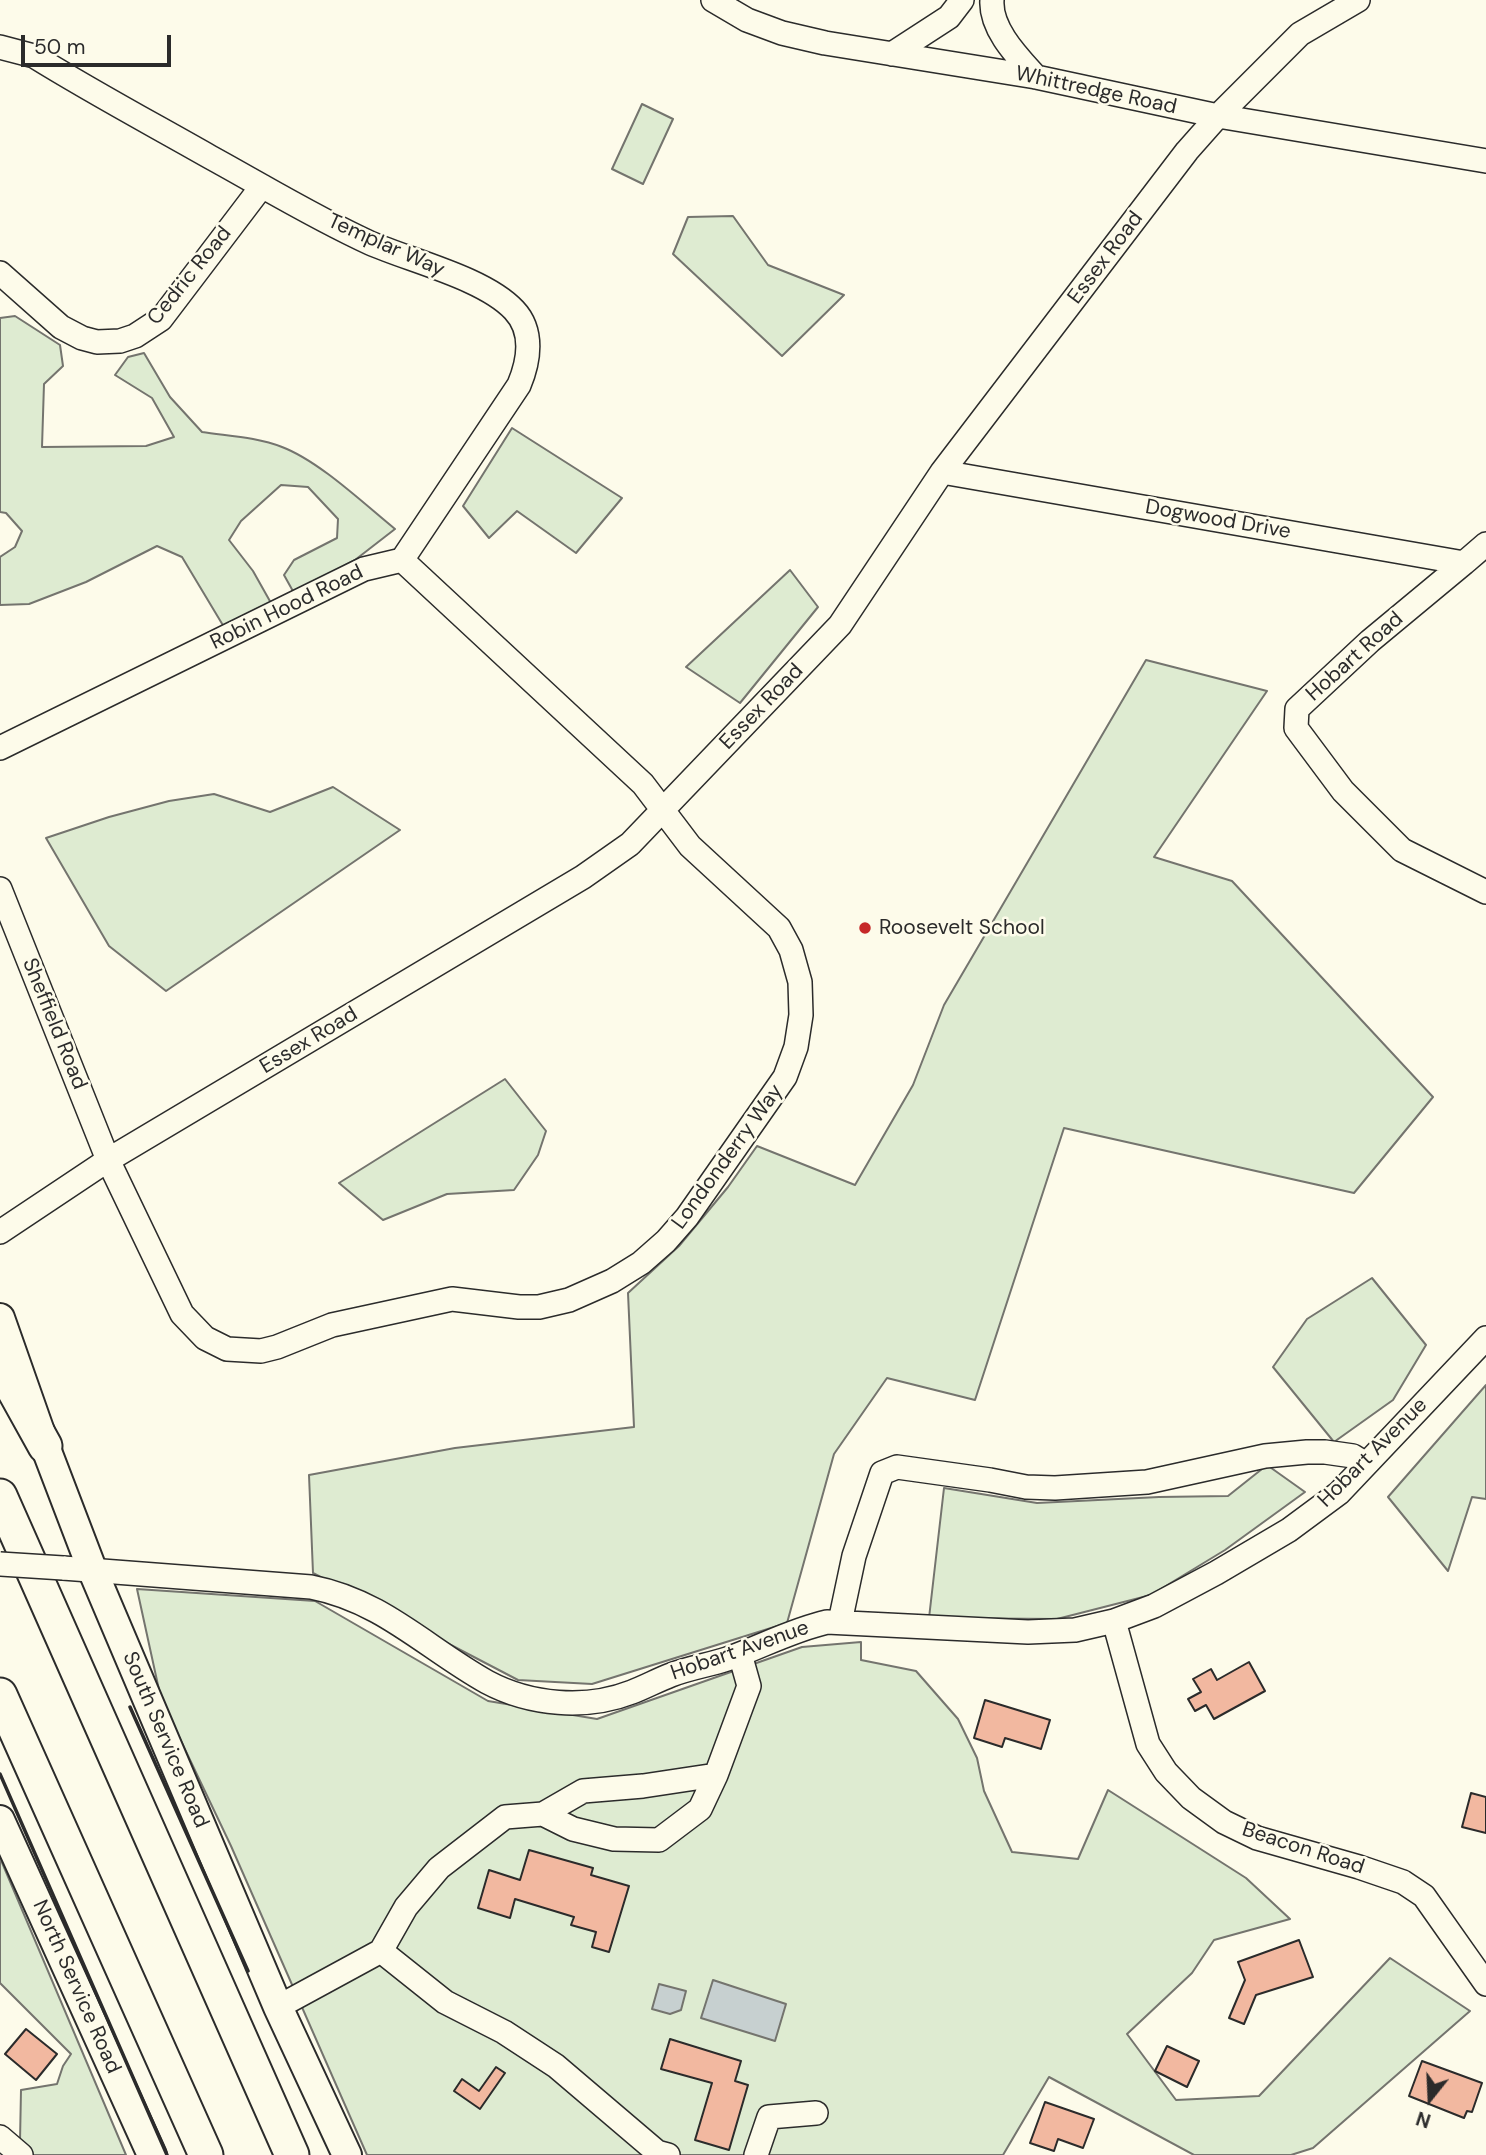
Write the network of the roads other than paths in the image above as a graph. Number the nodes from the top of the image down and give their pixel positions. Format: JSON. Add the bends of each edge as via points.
{"nodes":[{"id":1,"x":713,"y":0,"type":"edge"},
{"id":2,"x":962,"y":0,"type":"edge"},
{"id":3,"x":992,"y":0,"type":"edge"},
{"id":4,"x":1358,"y":0,"type":"edge"},
{"id":5,"x":0,"y":47,"type":"edge"},
{"id":6,"x":892,"y":54,"type":"junction"},
{"id":7,"x":1037,"y":78,"type":"junction"},
{"id":8,"x":1218,"y":116,"type":"junction"},
{"id":9,"x":1486,"y":161,"type":"edge"},
{"id":10,"x":262,"y":186,"type":"junction"},
{"id":11,"x":0,"y":273,"type":"edge"},
{"id":12,"x":942,"y":472,"type":"junction"},
{"id":13,"x":1486,"y":544,"type":"edge"},
{"id":14,"x":402,"y":561,"type":"junction"},
{"id":15,"x":1464,"y":563,"type":"junction"},
{"id":16,"x":0,"y":748,"type":"edge"},
{"id":17,"x":662,"y":810,"type":"junction"},
{"id":18,"x":0,"y":889,"type":"edge"},
{"id":19,"x":1486,"y":892,"type":"edge"},
{"id":20,"x":108,"y":1160,"type":"junction"},
{"id":21,"x":0,"y":1232,"type":"edge"},
{"id":22,"x":0,"y":1318,"type":"edge"},
{"id":23,"x":1486,"y":1338,"type":"edge"},
{"id":24,"x":0,"y":1365,"type":"edge"},
{"id":25,"x":45,"y":1446,"type":"junction"},
{"id":26,"x":1366,"y":1464,"type":"junction"},
{"id":27,"x":0,"y":1496,"type":"edge"},
{"id":28,"x":0,"y":1564,"type":"edge"},
{"id":29,"x":93,"y":1569,"type":"junction"},
{"id":30,"x":1114,"y":1621,"type":"junction"},
{"id":31,"x":840,"y":1622,"type":"junction"},
{"id":32,"x":740,"y":1654,"type":"junction"},
{"id":33,"x":0,"y":1695,"type":"edge"},
{"id":34,"x":716,"y":1775,"type":"junction"},
{"id":35,"x":543,"y":1814,"type":"junction"},
{"id":36,"x":0,"y":1820,"type":"edge"},
{"id":37,"x":381,"y":1951,"type":"junction"},
{"id":38,"x":1486,"y":1984,"type":"edge"},
{"id":39,"x":278,"y":2007,"type":"junction"},
{"id":40,"x":816,"y":2113,"type":"dead end"},
{"id":41,"x":0,"y":2137,"type":"edge"},
{"id":42,"x":22,"y":2155,"type":"edge"},
{"id":43,"x":152,"y":2155,"type":"edge"},
{"id":44,"x":206,"y":2155,"type":"edge"},
{"id":45,"x":292,"y":2155,"type":"edge"},
{"id":46,"x":347,"y":2155,"type":"edge"},
{"id":47,"x":668,"y":2155,"type":"edge"},
{"id":48,"x":756,"y":2155,"type":"edge"}],
"edges":[{"from":1,"to":6,"type":"street","name":"Whittredge Road","via":[[782,33]]},
{"from":2,"to":6,"type":"street","via":[[949,17]]},
{"from":3,"to":7,"type":"street","via":[[991,14],[1014,52]]},
{"from":4,"to":8,"type":"street","name":"Essex Road","via":[[1300,34]]},
{"from":5,"to":10,"type":"street","name":"Templar Way","via":[[34,56]]},
{"from":6,"to":7,"type":"street","name":"Whittredge Road"},
{"from":7,"to":8,"type":"street","name":"Whittredge Road"},
{"from":8,"to":9,"type":"street","name":"Whittredge Road"},
{"from":8,"to":12,"type":"street","name":"Essex Road"},
{"from":10,"to":11,"type":"street","name":"Cedric Road","via":[[161,319],[120,341],[97,342],[61,327]]},
{"from":10,"to":14,"type":"street","name":"Templar Way","via":[[369,243],[468,282],[513,308],[524,321],[528,354],[519,385]]},
{"from":12,"to":15,"type":"street","name":"Dogwood Drive"},
{"from":12,"to":17,"type":"street","name":"Essex Road","via":[[840,625]]},
{"from":13,"to":15,"type":"street"},
{"from":14,"to":16,"type":"street","name":"Robin Hood Road","via":[[364,569]]},
{"from":14,"to":17,"type":"street","via":[[643,784]]},
{"from":15,"to":19,"type":"street","name":"Hobart Road","via":[[1297,709],[1296,728],[1343,791],[1402,850]]},
{"from":17,"to":20,"type":"street","name":"Essex Road","via":[[630,844],[583,877]]},
{"from":17,"to":20,"type":"street","name":"Londonderry Way","via":[[690,846],[785,935],[798,974],[802,1014],[792,1063],[777,1091],[687,1217],[641,1263],[569,1300],[539,1307],[452,1299],[332,1325],[261,1351],[228,1349],[205,1338],[182,1314]]},
{"from":18,"to":20,"type":"street","name":"Sheffield Road"},
{"from":20,"to":21,"type":"street","name":"Essex Road"},
{"from":22,"to":25,"type":"main road","name":"South Service Road"},
{"from":23,"to":26,"type":"street","name":"Hobart Avenue"},
{"from":24,"to":25,"type":"highway"},
{"from":25,"to":29,"type":"main road","name":"South Service Road"},
{"from":26,"to":30,"type":"street","name":"Hobart Avenue","via":[[1339,1493],[1289,1530],[1154,1606]]},
{"from":26,"to":31,"type":"street","via":[[1353,1456],[1307,1452],[1265,1456],[1147,1482],[1055,1488],[897,1467],[886,1470],[854,1556]]},
{"from":27,"to":45,"type":"highway"},
{"from":28,"to":29,"type":"street","name":"Hobart Avenue","bridge":true},
{"from":29,"to":32,"type":"street","name":"Hobart Avenue","via":[[333,1591],[384,1614],[490,1683],[527,1698],[568,1704],[630,1693]]},
{"from":29,"to":39,"type":"main road","name":"South Service Road"},
{"from":30,"to":31,"type":"street","name":"Hobart Avenue","via":[[1075,1630],[1028,1632]]},
{"from":30,"to":38,"type":"street","name":"Beacon Road","via":[[1148,1744],[1191,1798],[1257,1838],[1402,1882],[1424,1896]]},
{"from":31,"to":32,"type":"street","name":"Hobart Avenue","via":[[805,1627]]},
{"from":32,"to":34,"type":"street","via":[[749,1686]]},
{"from":33,"to":44,"type":"highway"},
{"from":34,"to":35,"type":"street","via":[[583,1791]]},
{"from":34,"to":35,"type":"street","via":[[700,1808],[659,1840],[614,1839],[573,1829]]},
{"from":35,"to":37,"type":"street","via":[[505,1816],[439,1868],[406,1907]]},
{"from":36,"to":43,"type":"main road","name":"North Service Road"},
{"from":37,"to":39,"type":"street"},
{"from":37,"to":47,"type":"street","via":[[445,2002],[505,2032],[556,2066],[657,2152]]},
{"from":39,"to":46,"type":"main road","name":"South Service Road"},
{"from":40,"to":48,"type":"street","via":[[769,2117]]},
{"from":41,"to":42,"type":"street"}]}
